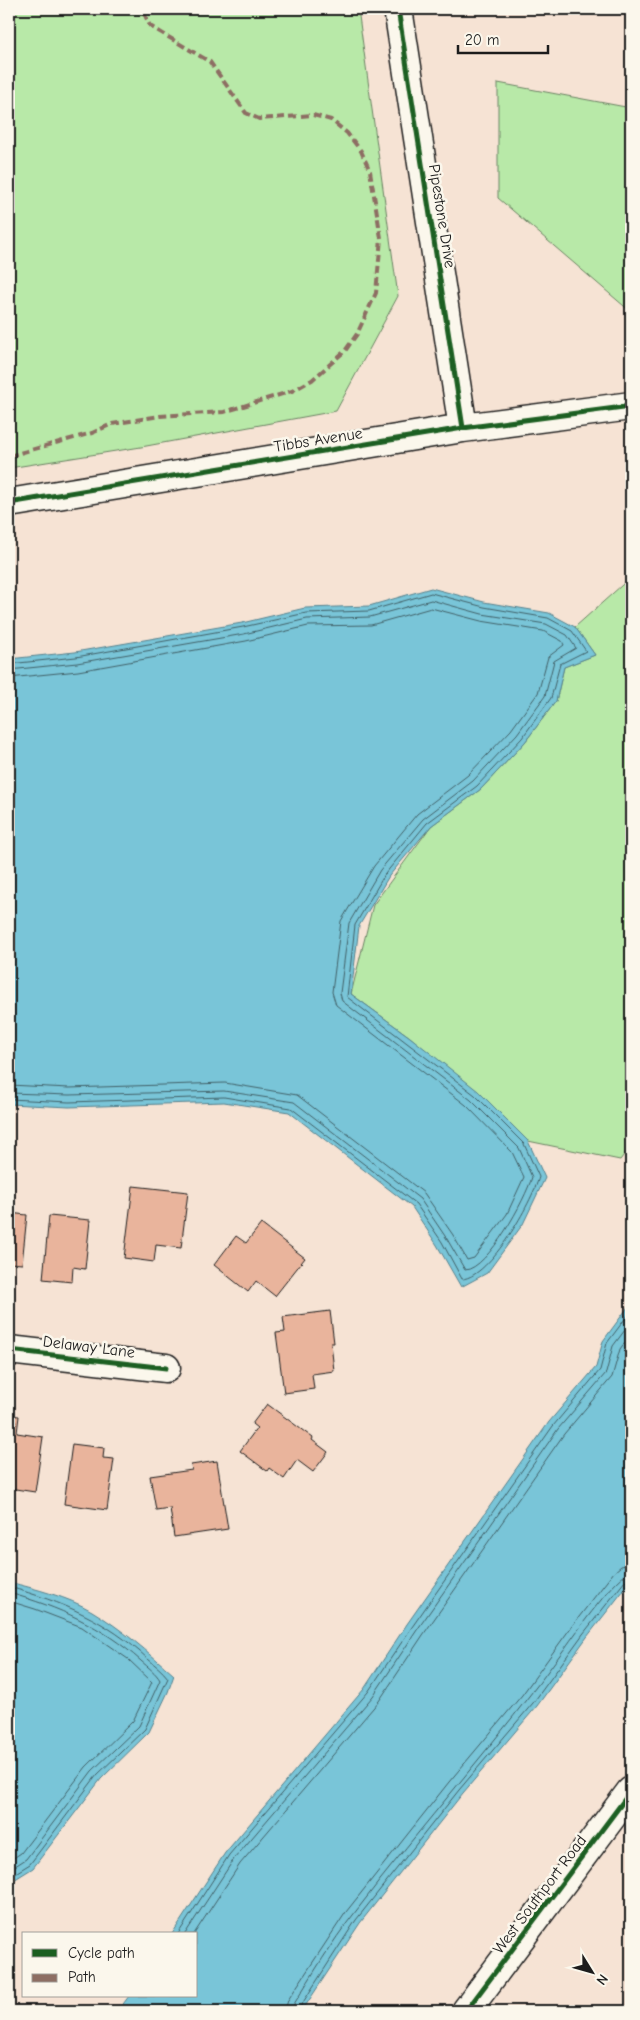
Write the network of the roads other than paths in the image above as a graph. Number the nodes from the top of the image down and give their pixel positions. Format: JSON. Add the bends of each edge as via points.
{"nodes":[{"id":1,"x":398,"y":9,"type":"edge"},
{"id":2,"x":631,"y":406,"type":"edge"},
{"id":3,"x":463,"y":428,"type":"junction"},
{"id":4,"x":9,"y":503,"type":"edge"},
{"id":5,"x":9,"y":1350,"type":"edge"},
{"id":6,"x":166,"y":1368,"type":"dead end"},
{"id":7,"x":631,"y":1791,"type":"edge"},
{"id":8,"x":466,"y":2011,"type":"edge"}],
"edges":[{"from":1,"to":3,"type":"street","name":"Pipestone Drive"},
{"from":2,"to":3,"type":"street","name":"Tibbs Avenue"},
{"from":3,"to":4,"type":"street","name":"Tibbs Avenue"},
{"from":5,"to":6,"type":"street","name":"Delaway Lane"},
{"from":7,"to":8,"type":"street","name":"West Southport Road"}]}
